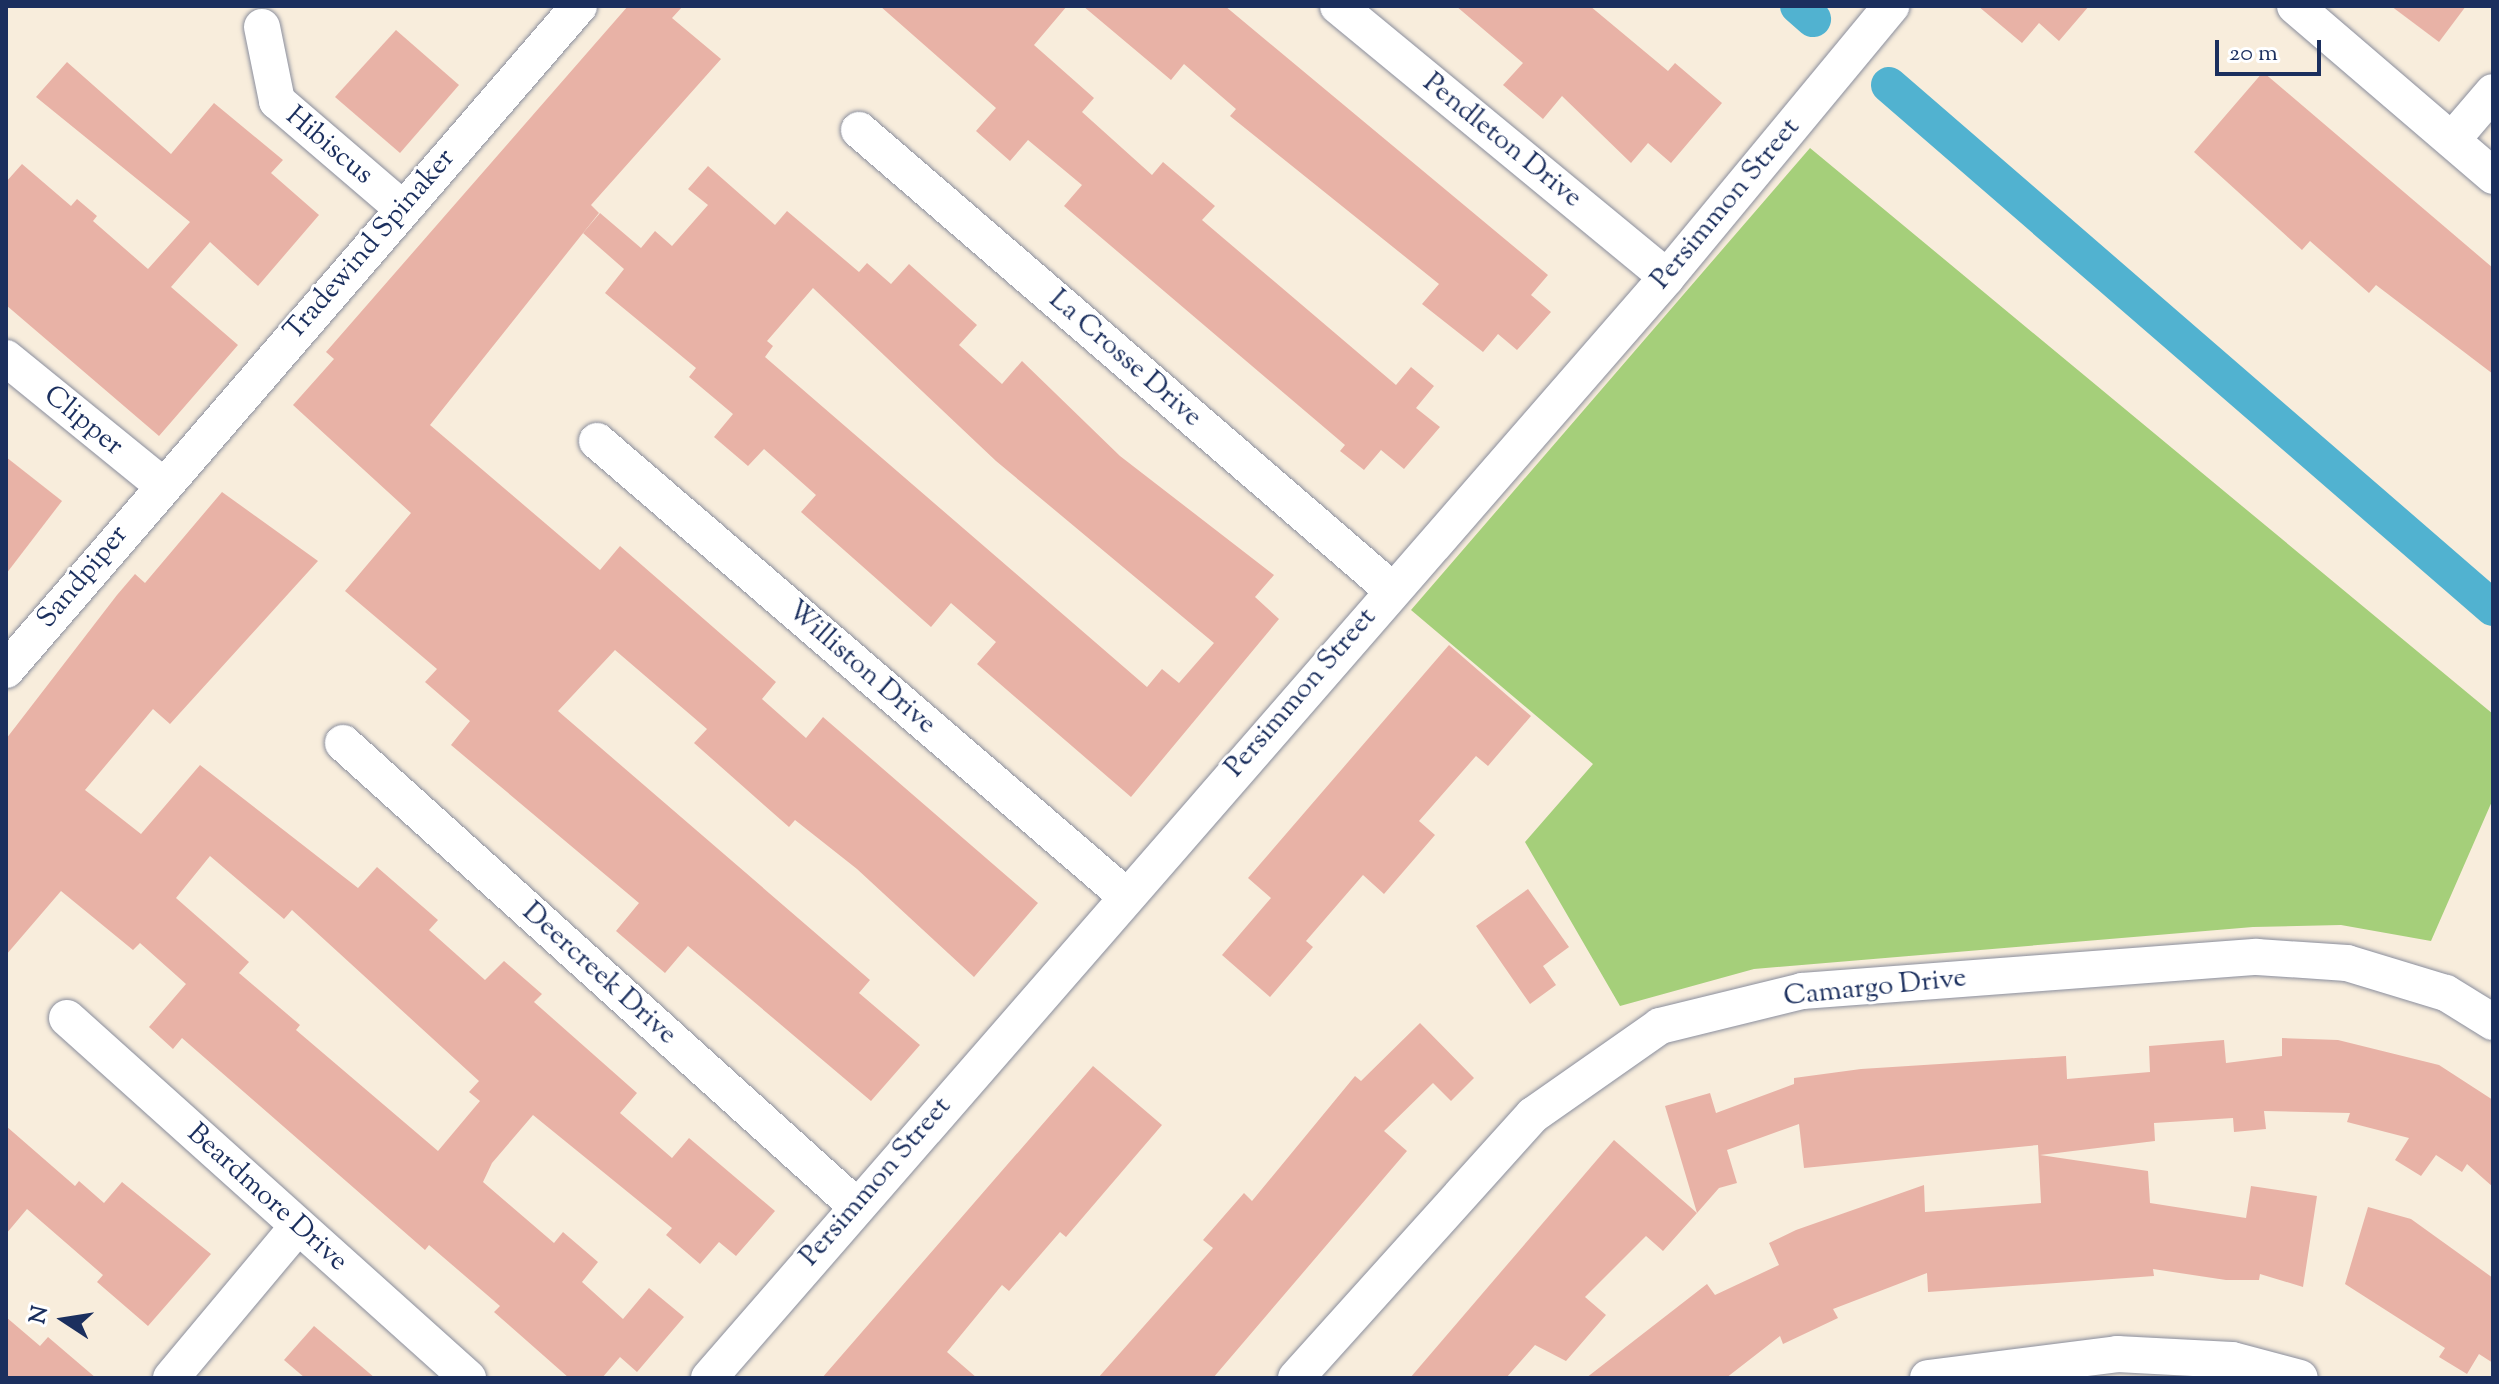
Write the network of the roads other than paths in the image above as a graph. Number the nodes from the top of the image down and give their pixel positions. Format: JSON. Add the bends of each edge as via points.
{"nodes":[{"id":1,"x":579,"y":6,"type":"edge"},
{"id":2,"x":1338,"y":6,"type":"edge"},
{"id":3,"x":1891,"y":6,"type":"edge"},
{"id":4,"x":2295,"y":6,"type":"edge"},
{"id":5,"x":262,"y":27,"type":"dead end"},
{"id":6,"x":2493,"y":92,"type":"edge"},
{"id":7,"x":859,"y":130,"type":"dead end"},
{"id":8,"x":2452,"y":140,"type":"junction"},
{"id":9,"x":2493,"y":176,"type":"edge"},
{"id":10,"x":402,"y":208,"type":"junction"},
{"id":11,"x":1667,"y":277,"type":"junction"},
{"id":12,"x":6,"y":358,"type":"edge"},
{"id":13,"x":597,"y":441,"type":"dead end"},
{"id":14,"x":161,"y":484,"type":"junction"},
{"id":15,"x":1391,"y":589,"type":"junction"},
{"id":16,"x":6,"y":670,"type":"edge"},
{"id":17,"x":343,"y":743,"type":"dead end"},
{"id":18,"x":1126,"y":896,"type":"junction"},
{"id":19,"x":67,"y":1018,"type":"dead end"},
{"id":20,"x":2493,"y":1022,"type":"edge"},
{"id":21,"x":855,"y":1205,"type":"junction"},
{"id":22,"x":298,"y":1226,"type":"junction"},
{"id":23,"x":171,"y":1378,"type":"edge"},
{"id":24,"x":468,"y":1378,"type":"edge"},
{"id":25,"x":709,"y":1378,"type":"edge"},
{"id":26,"x":1296,"y":1378,"type":"edge"},
{"id":27,"x":1928,"y":1378,"type":"edge"},
{"id":28,"x":2300,"y":1378,"type":"edge"}],
"edges":[{"from":1,"to":10,"type":"street","name":"Tradewind Spinaker"},
{"from":2,"to":11,"type":"street","name":"Pendleton Drive"},
{"from":3,"to":11,"type":"street","name":"Persimmon Street"},
{"from":4,"to":8,"type":"street"},
{"from":5,"to":10,"type":"street","name":"Hibiscus","via":[[277,101]]},
{"from":6,"to":8,"type":"street"},
{"from":7,"to":15,"type":"street","name":"La Crosse Drive"},
{"from":8,"to":9,"type":"street"},
{"from":10,"to":14,"type":"street","name":"Tradewind Spinaker"},
{"from":11,"to":15,"type":"street","name":"Persimmon Street"},
{"from":12,"to":14,"type":"street","name":"Clipper"},
{"from":13,"to":18,"type":"street","name":"Williston Drive"},
{"from":14,"to":16,"type":"street","name":"Sandpiper"},
{"from":15,"to":18,"type":"street","name":"Persimmon Street"},
{"from":17,"to":21,"type":"street","name":"Deercreek Drive"},
{"from":18,"to":21,"type":"street","name":"Persimmon Street"},
{"from":19,"to":22,"type":"street","name":"Beardmore Drive"},
{"from":20,"to":26,"type":"street","name":"Camargo Drive","via":[[2446,993],[2347,963],[2257,957],[1802,991],[1660,1026],[1533,1115]]},
{"from":21,"to":25,"type":"street","name":"Persimmon Street"},
{"from":22,"to":23,"type":"street"},
{"from":22,"to":24,"type":"street","name":"Beardmore Drive"},
{"from":27,"to":28,"type":"street","via":[[2117,1354],[2232,1360]]}]}
